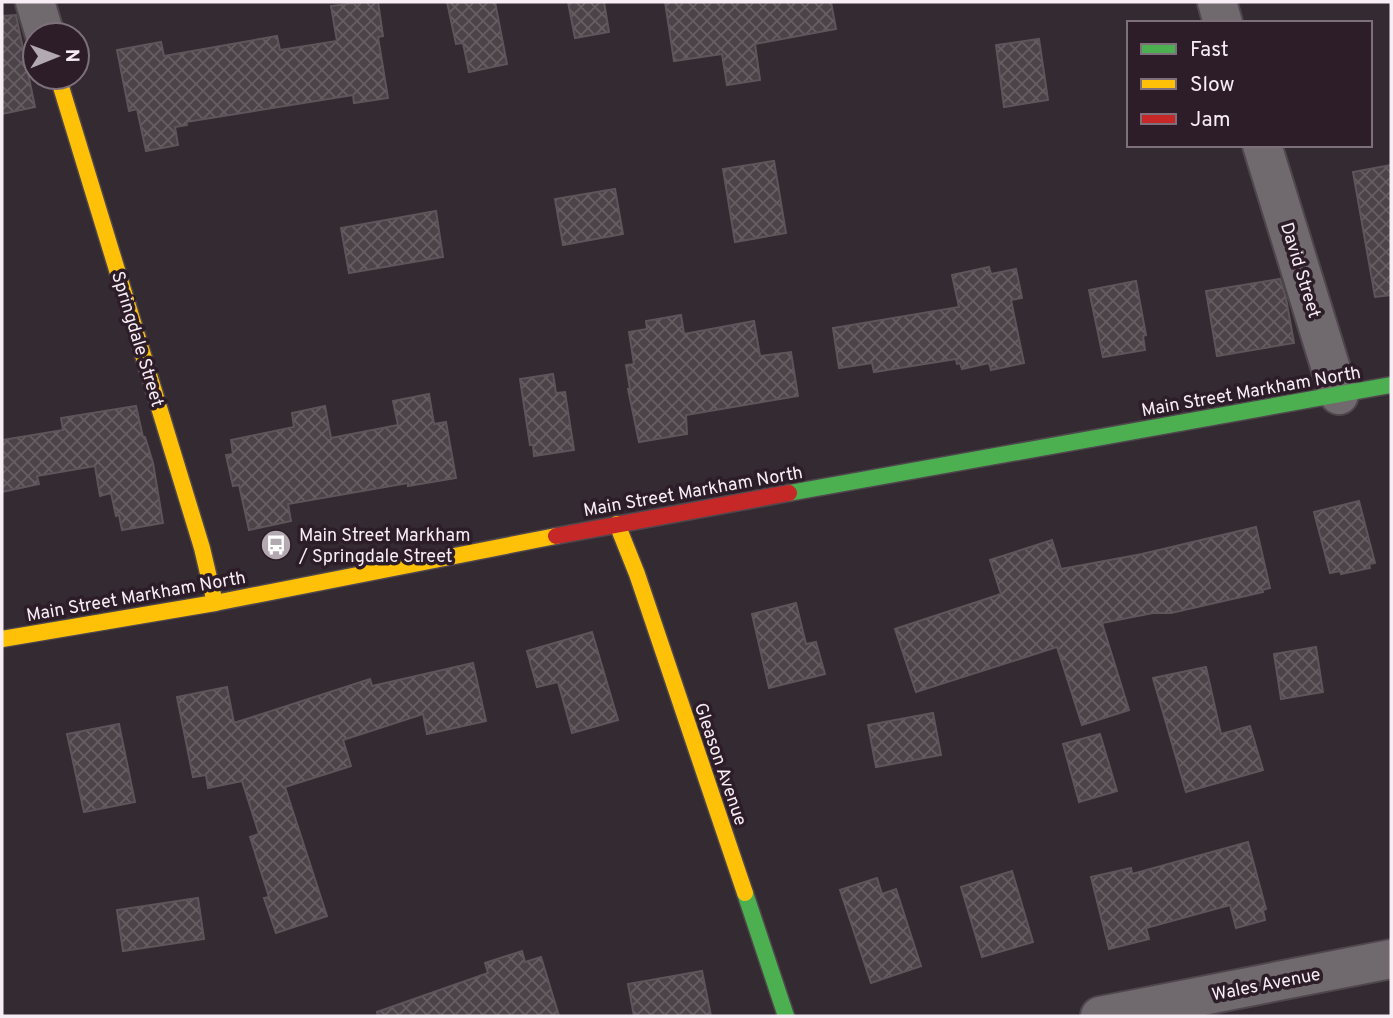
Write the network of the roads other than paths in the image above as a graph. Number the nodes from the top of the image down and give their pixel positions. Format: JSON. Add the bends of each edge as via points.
{"nodes":[{"id":1,"x":22,"y":2,"type":"edge"},
{"id":2,"x":35,"y":2,"type":"edge"},
{"id":3,"x":1217,"y":2,"type":"edge"},
{"id":4,"x":2,"y":5,"type":"edge"},
{"id":5,"x":41,"y":21,"type":"edge"},
{"id":6,"x":1222,"y":21,"type":"edge"},
{"id":7,"x":62,"y":91,"type":"edge"},
{"id":8,"x":1263,"y":147,"type":"edge"},
{"id":9,"x":1391,"y":385,"type":"edge"},
{"id":10,"x":1339,"y":395,"type":"junction"},
{"id":11,"x":617,"y":524,"type":"junction"},
{"id":12,"x":215,"y":603,"type":"junction"},
{"id":13,"x":2,"y":639,"type":"edge"},
{"id":14,"x":1391,"y":959,"type":"edge"},
{"id":15,"x":786,"y":1016,"type":"edge"},
{"id":16,"x":1100,"y":1016,"type":"edge"}],
"edges":[{"from":1,"to":4,"type":"street"},
{"from":2,"to":5,"type":"street"},
{"from":3,"to":6,"type":"street"},
{"from":7,"to":12,"type":"main road","name":"Springdale Street"},
{"from":8,"to":10,"type":"street","name":"David Street"},
{"from":9,"to":10,"type":"main road","name":"Main Street Markham North"},
{"from":10,"to":11,"type":"main road","name":"Main Street Markham North"},
{"from":11,"to":12,"type":"main road","name":"Main Street Markham North"},
{"from":11,"to":15,"type":"main road","name":"Gleason Avenue"},
{"from":12,"to":13,"type":"main road","name":"Main Street Markham North"},
{"from":14,"to":16,"type":"street","name":"Wales Avenue"}]}
